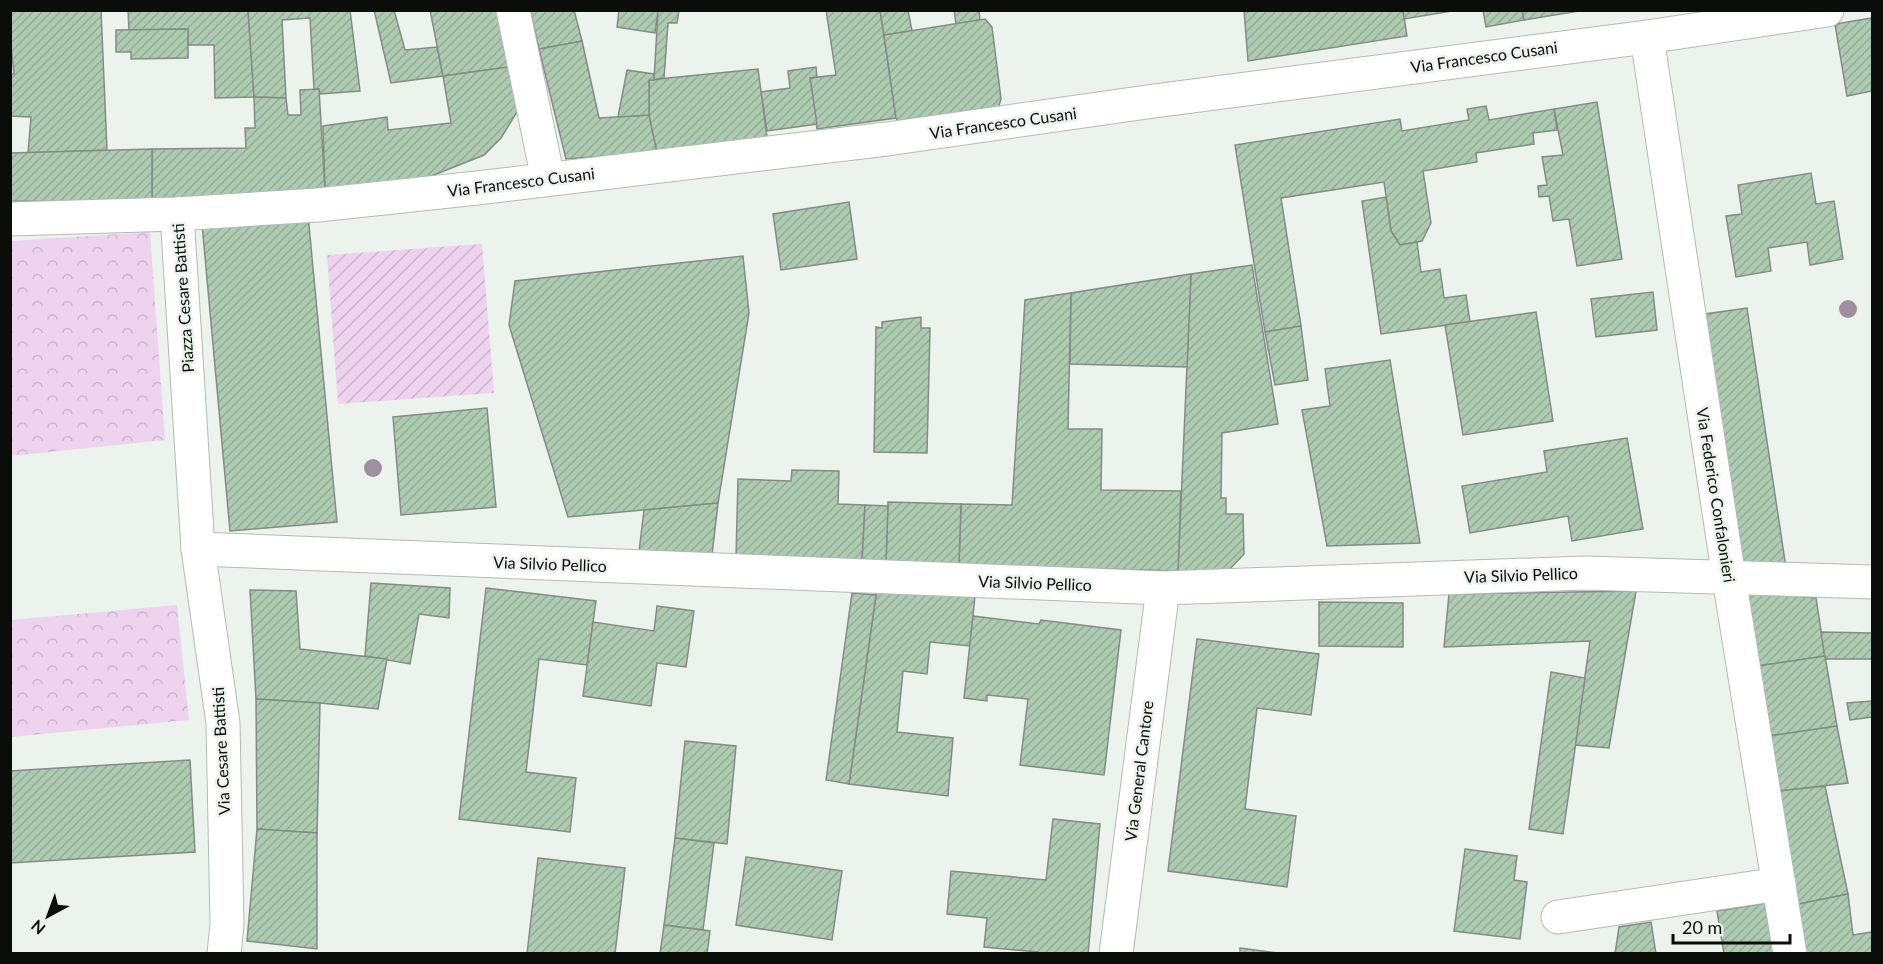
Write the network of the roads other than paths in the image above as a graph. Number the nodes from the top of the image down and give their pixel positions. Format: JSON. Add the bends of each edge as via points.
{"nodes":[{"id":1,"x":513,"y":10,"type":"edge"},
{"id":2,"x":1827,"y":10,"type":"edge"},
{"id":3,"x":1647,"y":37,"type":"junction"},
{"id":4,"x":548,"y":179,"type":"junction"},
{"id":5,"x":177,"y":214,"type":"junction"},
{"id":6,"x":10,"y":219,"type":"edge"},
{"id":7,"x":198,"y":549,"type":"junction"},
{"id":8,"x":1729,"y":578,"type":"junction"},
{"id":9,"x":1872,"y":582,"type":"edge"},
{"id":10,"x":1163,"y":588,"type":"junction"},
{"id":11,"x":1779,"y":884,"type":"junction"},
{"id":12,"x":1558,"y":918,"type":"dead end"},
{"id":13,"x":224,"y":954,"type":"edge"},
{"id":14,"x":1116,"y":954,"type":"edge"},
{"id":15,"x":1790,"y":954,"type":"edge"}],
"edges":[{"from":1,"to":4,"type":"street"},
{"from":2,"to":3,"type":"street","name":"Via Francesco Cusani"},
{"from":3,"to":4,"type":"street","name":"Via Francesco Cusani","via":[[887,139]]},
{"from":3,"to":8,"type":"street","name":"Via Federico Confalonieri"},
{"from":4,"to":5,"type":"street","name":"Via Francesco Cusani","via":[[318,205]]},
{"from":5,"to":6,"type":"street","name":"Piazza Cesare Battisti"},
{"from":5,"to":7,"type":"street","name":"Piazza Cesare Battisti"},
{"from":7,"to":10,"type":"street","name":"Via Silvio Pellico"},
{"from":7,"to":13,"type":"street","name":"Via Cesare Battisti","via":[[223,723],[227,924]]},
{"from":8,"to":9,"type":"street","name":"Via Silvio Pellico"},
{"from":8,"to":10,"type":"street","name":"Via Silvio Pellico","via":[[1585,573]]},
{"from":8,"to":11,"type":"street","name":"Via Federico Confalonieri"},
{"from":10,"to":14,"type":"street","name":"Via General Cantore"},
{"from":11,"to":12,"type":"street"},
{"from":11,"to":15,"type":"street","name":"Via Federico Confalonieri"}]}
